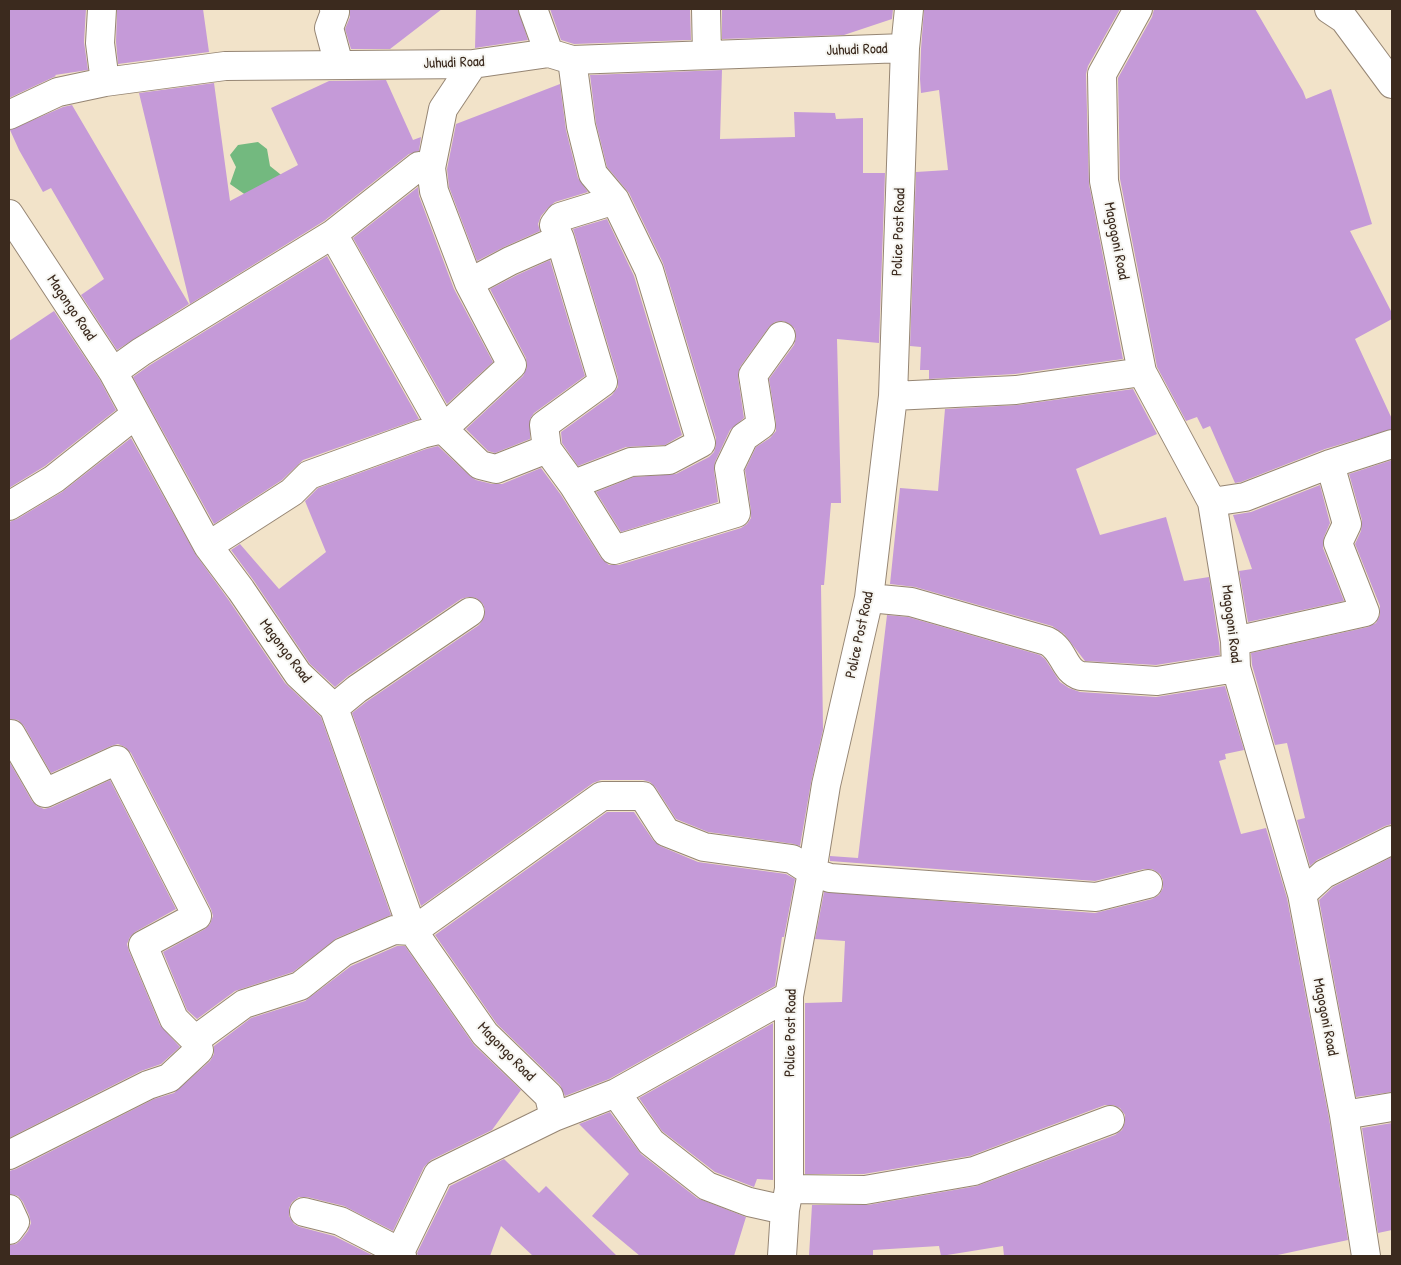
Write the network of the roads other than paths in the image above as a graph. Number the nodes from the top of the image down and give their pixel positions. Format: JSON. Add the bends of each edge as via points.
{"nodes":[{"id":1,"x":102,"y":9,"type":"edge"},
{"id":2,"x":334,"y":9,"type":"edge"},
{"id":3,"x":533,"y":9,"type":"edge"},
{"id":4,"x":706,"y":9,"type":"edge"},
{"id":5,"x":909,"y":9,"type":"edge"},
{"id":6,"x":1138,"y":9,"type":"edge"},
{"id":7,"x":1329,"y":9,"type":"edge"},
{"id":8,"x":905,"y":48,"type":"junction"},
{"id":9,"x":707,"y":55,"type":"junction"},
{"id":10,"x":561,"y":57,"type":"junction"},
{"id":11,"x":473,"y":64,"type":"junction"},
{"id":12,"x":339,"y":65,"type":"junction"},
{"id":13,"x":105,"y":82,"type":"junction"},
{"id":14,"x":1392,"y":84,"type":"edge"},
{"id":15,"x":9,"y":115,"type":"edge"},
{"id":16,"x":431,"y":168,"type":"junction"},
{"id":17,"x":615,"y":200,"type":"junction"},
{"id":18,"x":9,"y":214,"type":"edge"},
{"id":19,"x":333,"y":234,"type":"junction"},
{"id":20,"x":560,"y":239,"type":"junction"},
{"id":21,"x":469,"y":283,"type":"junction"},
{"id":22,"x":781,"y":336,"type":"dead end"},
{"id":23,"x":113,"y":372,"type":"junction"},
{"id":24,"x":1142,"y":372,"type":"junction"},
{"id":25,"x":893,"y":396,"type":"junction"},
{"id":26,"x":136,"y":414,"type":"junction"},
{"id":27,"x":443,"y":429,"type":"junction"},
{"id":28,"x":1392,"y":444,"type":"edge"},
{"id":29,"x":547,"y":449,"type":"junction"},
{"id":30,"x":1330,"y":464,"type":"junction"},
{"id":31,"x":574,"y":486,"type":"junction"},
{"id":32,"x":1212,"y":502,"type":"junction"},
{"id":33,"x":9,"y":506,"type":"edge"},
{"id":34,"x":208,"y":546,"type":"junction"},
{"id":35,"x":869,"y":598,"type":"junction"},
{"id":36,"x":470,"y":612,"type":"dead end"},
{"id":37,"x":1236,"y":640,"type":"junction"},
{"id":38,"x":1236,"y":668,"type":"junction"},
{"id":39,"x":334,"y":708,"type":"junction"},
{"id":40,"x":9,"y":733,"type":"edge"},
{"id":41,"x":1392,"y":840,"type":"edge"},
{"id":42,"x":812,"y":872,"type":"junction"},
{"id":43,"x":1148,"y":884,"type":"dead end"},
{"id":44,"x":1302,"y":894,"type":"junction"},
{"id":45,"x":413,"y":932,"type":"junction"},
{"id":46,"x":789,"y":996,"type":"junction"},
{"id":47,"x":195,"y":1040,"type":"junction"},
{"id":48,"x":616,"y":1093,"type":"junction"},
{"id":49,"x":1392,"y":1107,"type":"edge"},
{"id":50,"x":1344,"y":1115,"type":"junction"},
{"id":51,"x":554,"y":1117,"type":"junction"},
{"id":52,"x":1110,"y":1120,"type":"dead end"},
{"id":53,"x":9,"y":1155,"type":"edge"},
{"id":54,"x":787,"y":1200,"type":"junction"},
{"id":55,"x":9,"y":1210,"type":"edge"},
{"id":56,"x":304,"y":1212,"type":"dead end"},
{"id":57,"x":9,"y":1230,"type":"edge"},
{"id":58,"x":401,"y":1254,"type":"edge"},
{"id":59,"x":782,"y":1256,"type":"edge"},
{"id":60,"x":1366,"y":1256,"type":"edge"}],
"edges":[{"from":1,"to":13,"type":"street","via":[[100,43]]},
{"from":2,"to":12,"type":"street","via":[[329,28]]},
{"from":3,"to":10,"type":"street"},
{"from":4,"to":9,"type":"street"},
{"from":5,"to":8,"type":"street","name":"Police Post Road"},
{"from":6,"to":24,"type":"street","name":"Magogoni Road","via":[[1102,74],[1104,181]]},
{"from":7,"to":14,"type":"street","via":[[1344,19]]},
{"from":8,"to":9,"type":"street","name":"Juhudi Road"},
{"from":8,"to":25,"type":"street","name":"Police Post Road"},
{"from":9,"to":10,"type":"street","name":"Juhudi Road"},
{"from":10,"to":11,"type":"street","name":"Juhudi Road"},
{"from":10,"to":17,"type":"street","via":[[593,174]]},
{"from":11,"to":12,"type":"street","name":"Juhudi Road"},
{"from":11,"to":16,"type":"street","via":[[443,108]]},
{"from":12,"to":13,"type":"street","name":"Juhudi Road","via":[[225,66]]},
{"from":13,"to":15,"type":"street","name":"Juhudi Road","via":[[58,92]]},
{"from":16,"to":19,"type":"street","via":[[419,166]]},
{"from":16,"to":21,"type":"street","via":[[434,191]]},
{"from":17,"to":20,"type":"street","via":[[560,217],[554,226]]},
{"from":17,"to":31,"type":"street","via":[[649,270],[701,443],[669,460],[630,462]]},
{"from":18,"to":23,"type":"street","name":"Magongo Road"},
{"from":19,"to":23,"type":"street"},
{"from":19,"to":27,"type":"street"},
{"from":20,"to":21,"type":"street"},
{"from":20,"to":29,"type":"street","via":[[603,382],[544,425]]},
{"from":21,"to":27,"type":"street","via":[[512,365]]},
{"from":22,"to":31,"type":"street","via":[[753,375],[761,425],[744,437],[729,468],[736,514],[614,550]]},
{"from":23,"to":26,"type":"street","name":"Magongo Road"},
{"from":24,"to":25,"type":"street","via":[[1016,390]]},
{"from":24,"to":32,"type":"street","name":"Magogoni Road"},
{"from":25,"to":35,"type":"street","name":"Police Post Road"},
{"from":26,"to":33,"type":"street","via":[[54,479]]},
{"from":26,"to":34,"type":"street","name":"Magongo Road"},
{"from":27,"to":29,"type":"street","via":[[480,465],[496,469]]},
{"from":27,"to":34,"type":"street","via":[[309,475],[292,492]]},
{"from":28,"to":30,"type":"street"},
{"from":29,"to":31,"type":"street"},
{"from":30,"to":32,"type":"street","via":[[1246,497]]},
{"from":30,"to":37,"type":"street","via":[[1347,524],[1338,543],[1365,612]]},
{"from":32,"to":37,"type":"street","name":"Magogoni Road"},
{"from":34,"to":39,"type":"street","name":"Magongo Road","via":[[298,674]]},
{"from":35,"to":38,"type":"street","via":[[911,602],[1047,640],[1060,652],[1064,663],[1081,676],[1157,680]]},
{"from":35,"to":42,"type":"street","name":"Police Post Road","via":[[826,785]]},
{"from":36,"to":39,"type":"street"},
{"from":37,"to":38,"type":"street","name":"Magogoni Road"},
{"from":38,"to":44,"type":"street","name":"Magogoni Road"},
{"from":39,"to":45,"type":"street","name":"Magongo Road"},
{"from":40,"to":47,"type":"street","via":[[46,792],[117,760],[197,916],[142,945],[174,1020]]},
{"from":41,"to":44,"type":"street","via":[[1324,874]]},
{"from":42,"to":43,"type":"street","via":[[830,878],[1096,897]]},
{"from":42,"to":45,"type":"street","via":[[792,859],[704,847],[666,832],[643,796],[602,796]]},
{"from":42,"to":46,"type":"street","name":"Police Post Road"},
{"from":44,"to":50,"type":"street","name":"Magogoni Road"},
{"from":45,"to":47,"type":"street","via":[[394,930],[343,952],[300,986],[244,1004]]},
{"from":45,"to":51,"type":"street","name":"Magongo Road","via":[[485,1034],[549,1096]]},
{"from":46,"to":48,"type":"street"},
{"from":46,"to":54,"type":"street","name":"Police Post Road"},
{"from":47,"to":53,"type":"street","via":[[199,1050],[169,1078],[148,1085]]},
{"from":48,"to":51,"type":"street"},
{"from":48,"to":54,"type":"street","via":[[651,1142],[707,1186],[749,1202]]},
{"from":49,"to":50,"type":"street"},
{"from":50,"to":60,"type":"street","name":"Magogoni Road"},
{"from":51,"to":58,"type":"street","via":[[438,1174]]},
{"from":52,"to":54,"type":"street","via":[[974,1171]]},
{"from":54,"to":59,"type":"street","name":"Police Post Road"},
{"from":55,"to":57,"type":"street","via":[[14,1222]]},
{"from":56,"to":58,"type":"street","via":[[340,1220]]}]}
